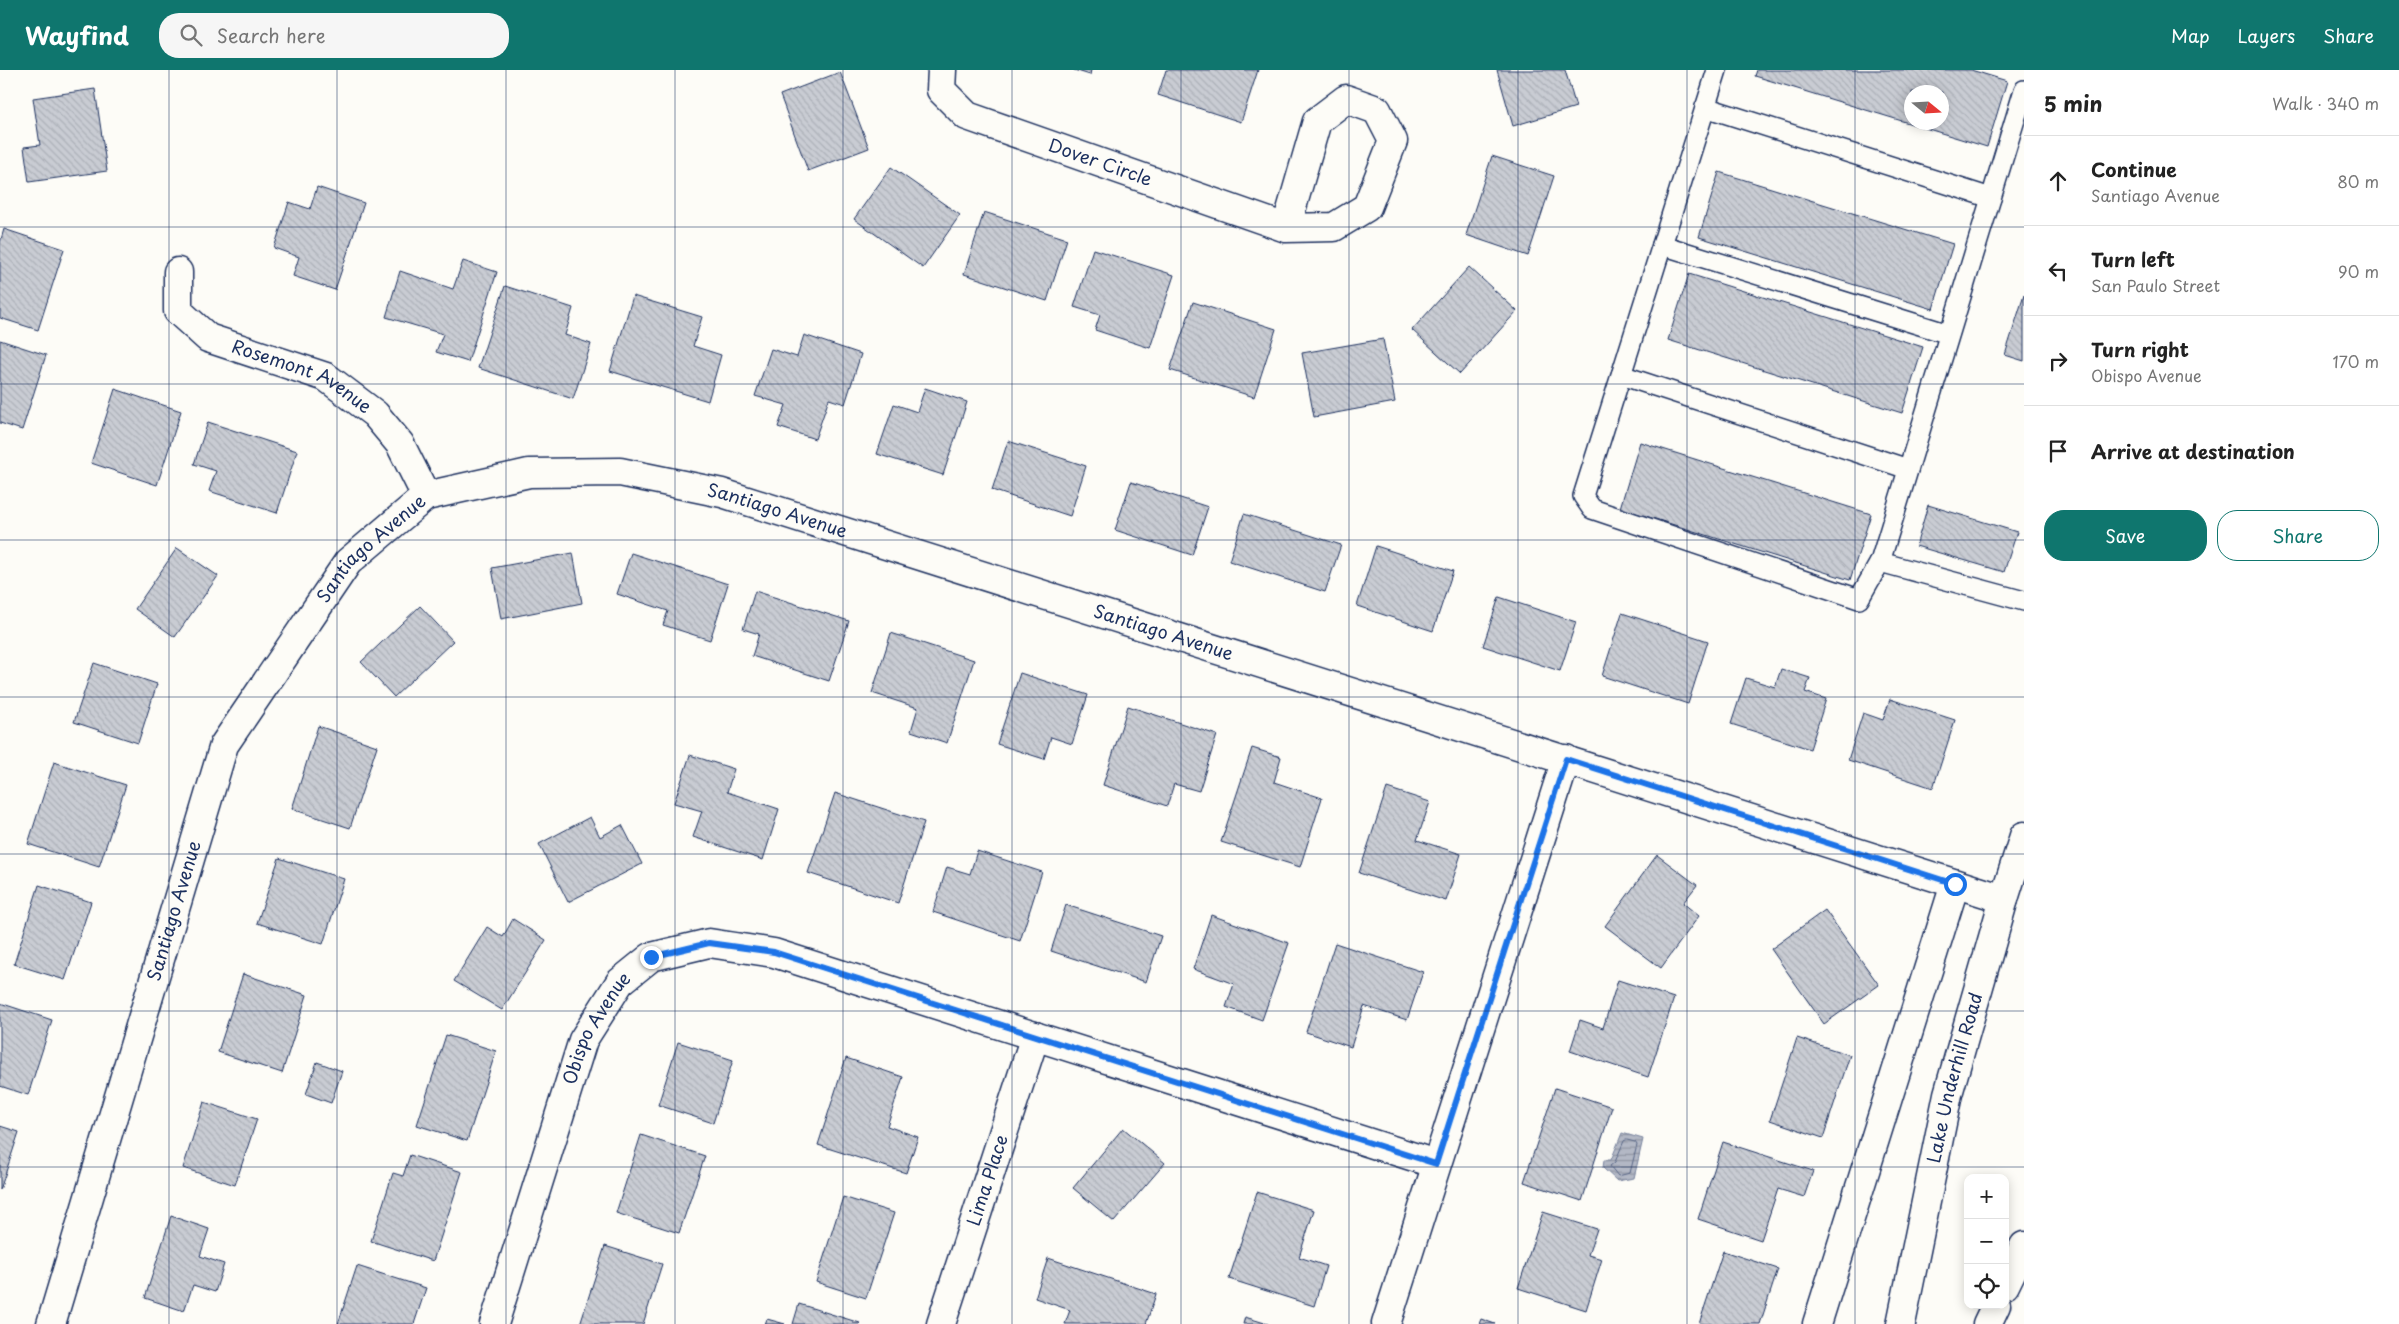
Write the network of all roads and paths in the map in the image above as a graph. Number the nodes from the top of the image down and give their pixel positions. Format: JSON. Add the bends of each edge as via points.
{"nodes":[{"id":1,"x":942,"y":70,"type":"edge"},
{"id":2,"x":1717,"y":70,"type":"edge"},
{"id":3,"x":2024,"y":90,"type":"edge"},
{"id":4,"x":1705,"y":107,"type":"junction"},
{"id":5,"x":1991,"y":198,"type":"junction"},
{"id":6,"x":1286,"y":228,"type":"junction"},
{"id":7,"x":1662,"y":245,"type":"junction"},
{"id":8,"x":178,"y":272,"type":"dead end"},
{"id":9,"x":1949,"y":334,"type":"junction"},
{"id":10,"x":1621,"y":375,"type":"junction"},
{"id":11,"x":1908,"y":470,"type":"junction"},
{"id":12,"x":426,"y":496,"type":"junction"},
{"id":13,"x":1880,"y":562,"type":"junction"},
{"id":14,"x":2024,"y":601,"type":"edge"},
{"id":15,"x":1566,"y":759,"type":"junction"},
{"id":16,"x":2024,"y":836,"type":"edge"},
{"id":17,"x":1955,"y":884,"type":"junction"},
{"id":18,"x":2004,"y":899,"type":"junction"},
{"id":19,"x":1035,"y":1036,"type":"junction"},
{"id":20,"x":1436,"y":1164,"type":"junction"},
{"id":21,"x":2024,"y":1246,"type":"edge"},
{"id":22,"x":2009,"y":1277,"type":"edge"},
{"id":23,"x":1994,"y":1309,"type":"edge"},
{"id":24,"x":51,"y":1324,"type":"edge"},
{"id":25,"x":494,"y":1324,"type":"edge"},
{"id":26,"x":941,"y":1324,"type":"edge"},
{"id":27,"x":1386,"y":1324,"type":"edge"},
{"id":28,"x":1817,"y":1324,"type":"edge"},
{"id":29,"x":1902,"y":1324,"type":"edge"},
{"id":30,"x":1987,"y":1324,"type":"edge"}],
"edges":[{"from":1,"to":6,"type":"main road","name":"Dover Circle","via":[[941,90],[967,116]]},
{"from":2,"to":4,"type":"lane"},
{"from":3,"to":5,"type":"lane"},
{"from":4,"to":5,"type":"lane"},
{"from":4,"to":7,"type":"lane"},
{"from":5,"to":9,"type":"lane"},
{"from":6,"to":6,"type":"main road","name":"Dover Circle","via":[[1334,227],[1367,207],[1393,141],[1377,110],[1346,99],[1317,120]]},
{"from":7,"to":9,"type":"lane"},
{"from":7,"to":10,"type":"lane"},
{"from":8,"to":12,"type":"main road","name":"Rosemont Avenue","via":[[178,311],[184,317],[208,338],[326,376],[374,414],[400,444]]},
{"from":9,"to":11,"type":"lane"},
{"from":10,"to":11,"type":"lane"},
{"from":10,"to":13,"type":"lane","via":[[1583,496],[1592,509],[1858,599]]},
{"from":11,"to":13,"type":"lane"},
{"from":12,"to":15,"type":"main road","name":"Santiago Avenue","via":[[529,473],[620,472],[722,492]]},
{"from":12,"to":24,"type":"main road","name":"Santiago Avenue","via":[[348,562],[224,744]]},
{"from":13,"to":14,"type":"lane"},
{"from":15,"to":17,"type":"main road","name":"Santiago Avenue"},
{"from":15,"to":20,"type":"main road"},
{"from":16,"to":18,"type":"main road","name":"Lake Underhill Road"},
{"from":17,"to":18,"type":"main road","name":"Santiago Avenue"},
{"from":17,"to":28,"type":"main road"},
{"from":18,"to":29,"type":"main road","name":"Lake Underhill Road","via":[[1948,1094]]},
{"from":19,"to":20,"type":"main road","name":"Obispo Avenue"},
{"from":19,"to":25,"type":"main road","name":"Obispo Avenue","via":[[774,952],[709,943],[651,957],[620,982],[584,1040]]},
{"from":19,"to":26,"type":"main road","name":"Lima Place"},
{"from":20,"to":27,"type":"main road"},
{"from":21,"to":22,"type":"main road"},
{"from":23,"to":30,"type":"main road"}]}
